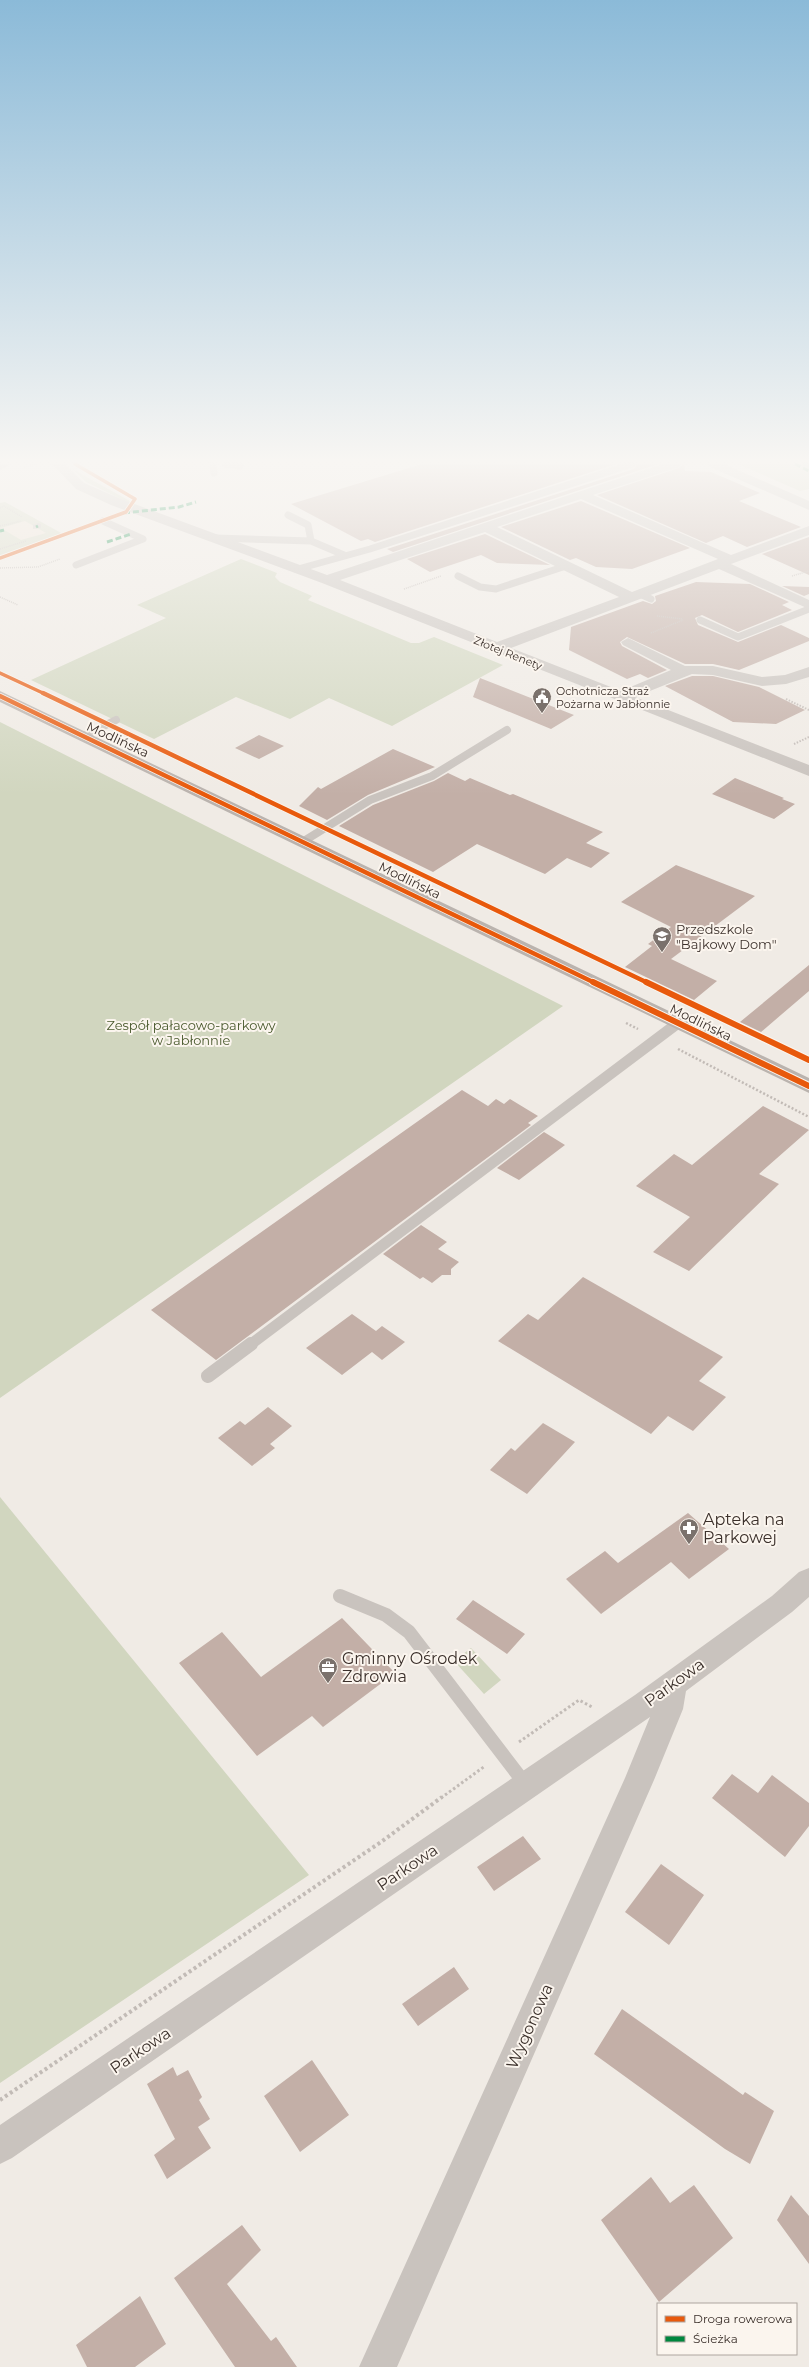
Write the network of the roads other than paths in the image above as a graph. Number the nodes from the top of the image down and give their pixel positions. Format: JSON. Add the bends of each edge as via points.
{"nodes":[{"id":1,"x":312,"y":574,"type":"edge"},
{"id":2,"x":344,"y":574,"type":"edge"},
{"id":3,"x":540,"y":574,"type":"edge"},
{"id":4,"x":586,"y":574,"type":"edge"},
{"id":5,"x":696,"y":574,"type":"edge"},
{"id":6,"x":750,"y":574,"type":"edge"},
{"id":7,"x":458,"y":576,"type":"dead end"},
{"id":8,"x":327,"y":580,"type":"junction"},
{"id":9,"x":641,"y":597,"type":"junction"},
{"id":10,"x":809,"y":605,"type":"edge"},
{"id":11,"x":809,"y":609,"type":"edge"},
{"id":12,"x":700,"y":620,"type":"dead end"},
{"id":13,"x":628,"y":642,"type":"road end"},
{"id":14,"x":496,"y":648,"type":"junction"},
{"id":15,"x":684,"y":671,"type":"junction"},
{"id":16,"x":809,"y":672,"type":"edge"},
{"id":17,"x":0,"y":696,"type":"edge"},
{"id":18,"x":621,"y":697,"type":"junction"},
{"id":19,"x":116,"y":720,"type":"dead end"},
{"id":20,"x":507,"y":730,"type":"dead end"},
{"id":21,"x":84,"y":736,"type":"junction"},
{"id":22,"x":809,"y":772,"type":"edge"},
{"id":23,"x":304,"y":840,"type":"junction"},
{"id":24,"x":678,"y":1022,"type":"junction"},
{"id":25,"x":809,"y":1086,"type":"edge"},
{"id":26,"x":208,"y":1376,"type":"dead end"},
{"id":27,"x":809,"y":1580,"type":"edge"},
{"id":28,"x":340,"y":1596,"type":"dead end"},
{"id":29,"x":673,"y":1683,"type":"junction"},
{"id":30,"x":526,"y":1785,"type":"junction"},
{"id":31,"x":0,"y":2146,"type":"edge"},
{"id":32,"x":378,"y":2367,"type":"edge"}],
"edges":[{"from":1,"to":8,"type":"street","name":"Złotej Renety"},
{"from":2,"to":8,"type":"street"},
{"from":3,"to":7,"type":"lane","via":[[496,589],[480,587]]},
{"from":4,"to":9,"type":"street"},
{"from":5,"to":9,"type":"street"},
{"from":6,"to":10,"type":"street"},
{"from":8,"to":14,"type":"street","name":"Złotej Renety"},
{"from":9,"to":14,"type":"street"},
{"from":11,"to":12,"type":"lane","via":[[738,638]]},
{"from":13,"to":15,"type":"street"},
{"from":14,"to":18,"type":"street","name":"Złotej Renety"},
{"from":15,"to":16,"type":"street","via":[[705,669],[748,680],[770,682],[791,680]]},
{"from":15,"to":18,"type":"street"},
{"from":17,"to":21,"type":"main road","name":"Modlińska"},
{"from":18,"to":22,"type":"street","name":"Złotej Renety"},
{"from":19,"to":21,"type":"lane"},
{"from":20,"to":23,"type":"lane","via":[[432,776],[370,800]]},
{"from":21,"to":23,"type":"main road","name":"Modlińska"},
{"from":23,"to":24,"type":"main road","name":"Modlińska"},
{"from":24,"to":25,"type":"main road","name":"Modlińska"},
{"from":24,"to":26,"type":"lane"},
{"from":27,"to":29,"type":"street","name":"Parkowa","via":[[782,1604]]},
{"from":28,"to":30,"type":"lane","via":[[386,1615],[409,1632]]},
{"from":29,"to":30,"type":"street","name":"Parkowa"},
{"from":29,"to":32,"type":"street","name":"Wygonowa","via":[[668,1709],[639,1780]]},
{"from":30,"to":31,"type":"street","name":"Parkowa"}]}
